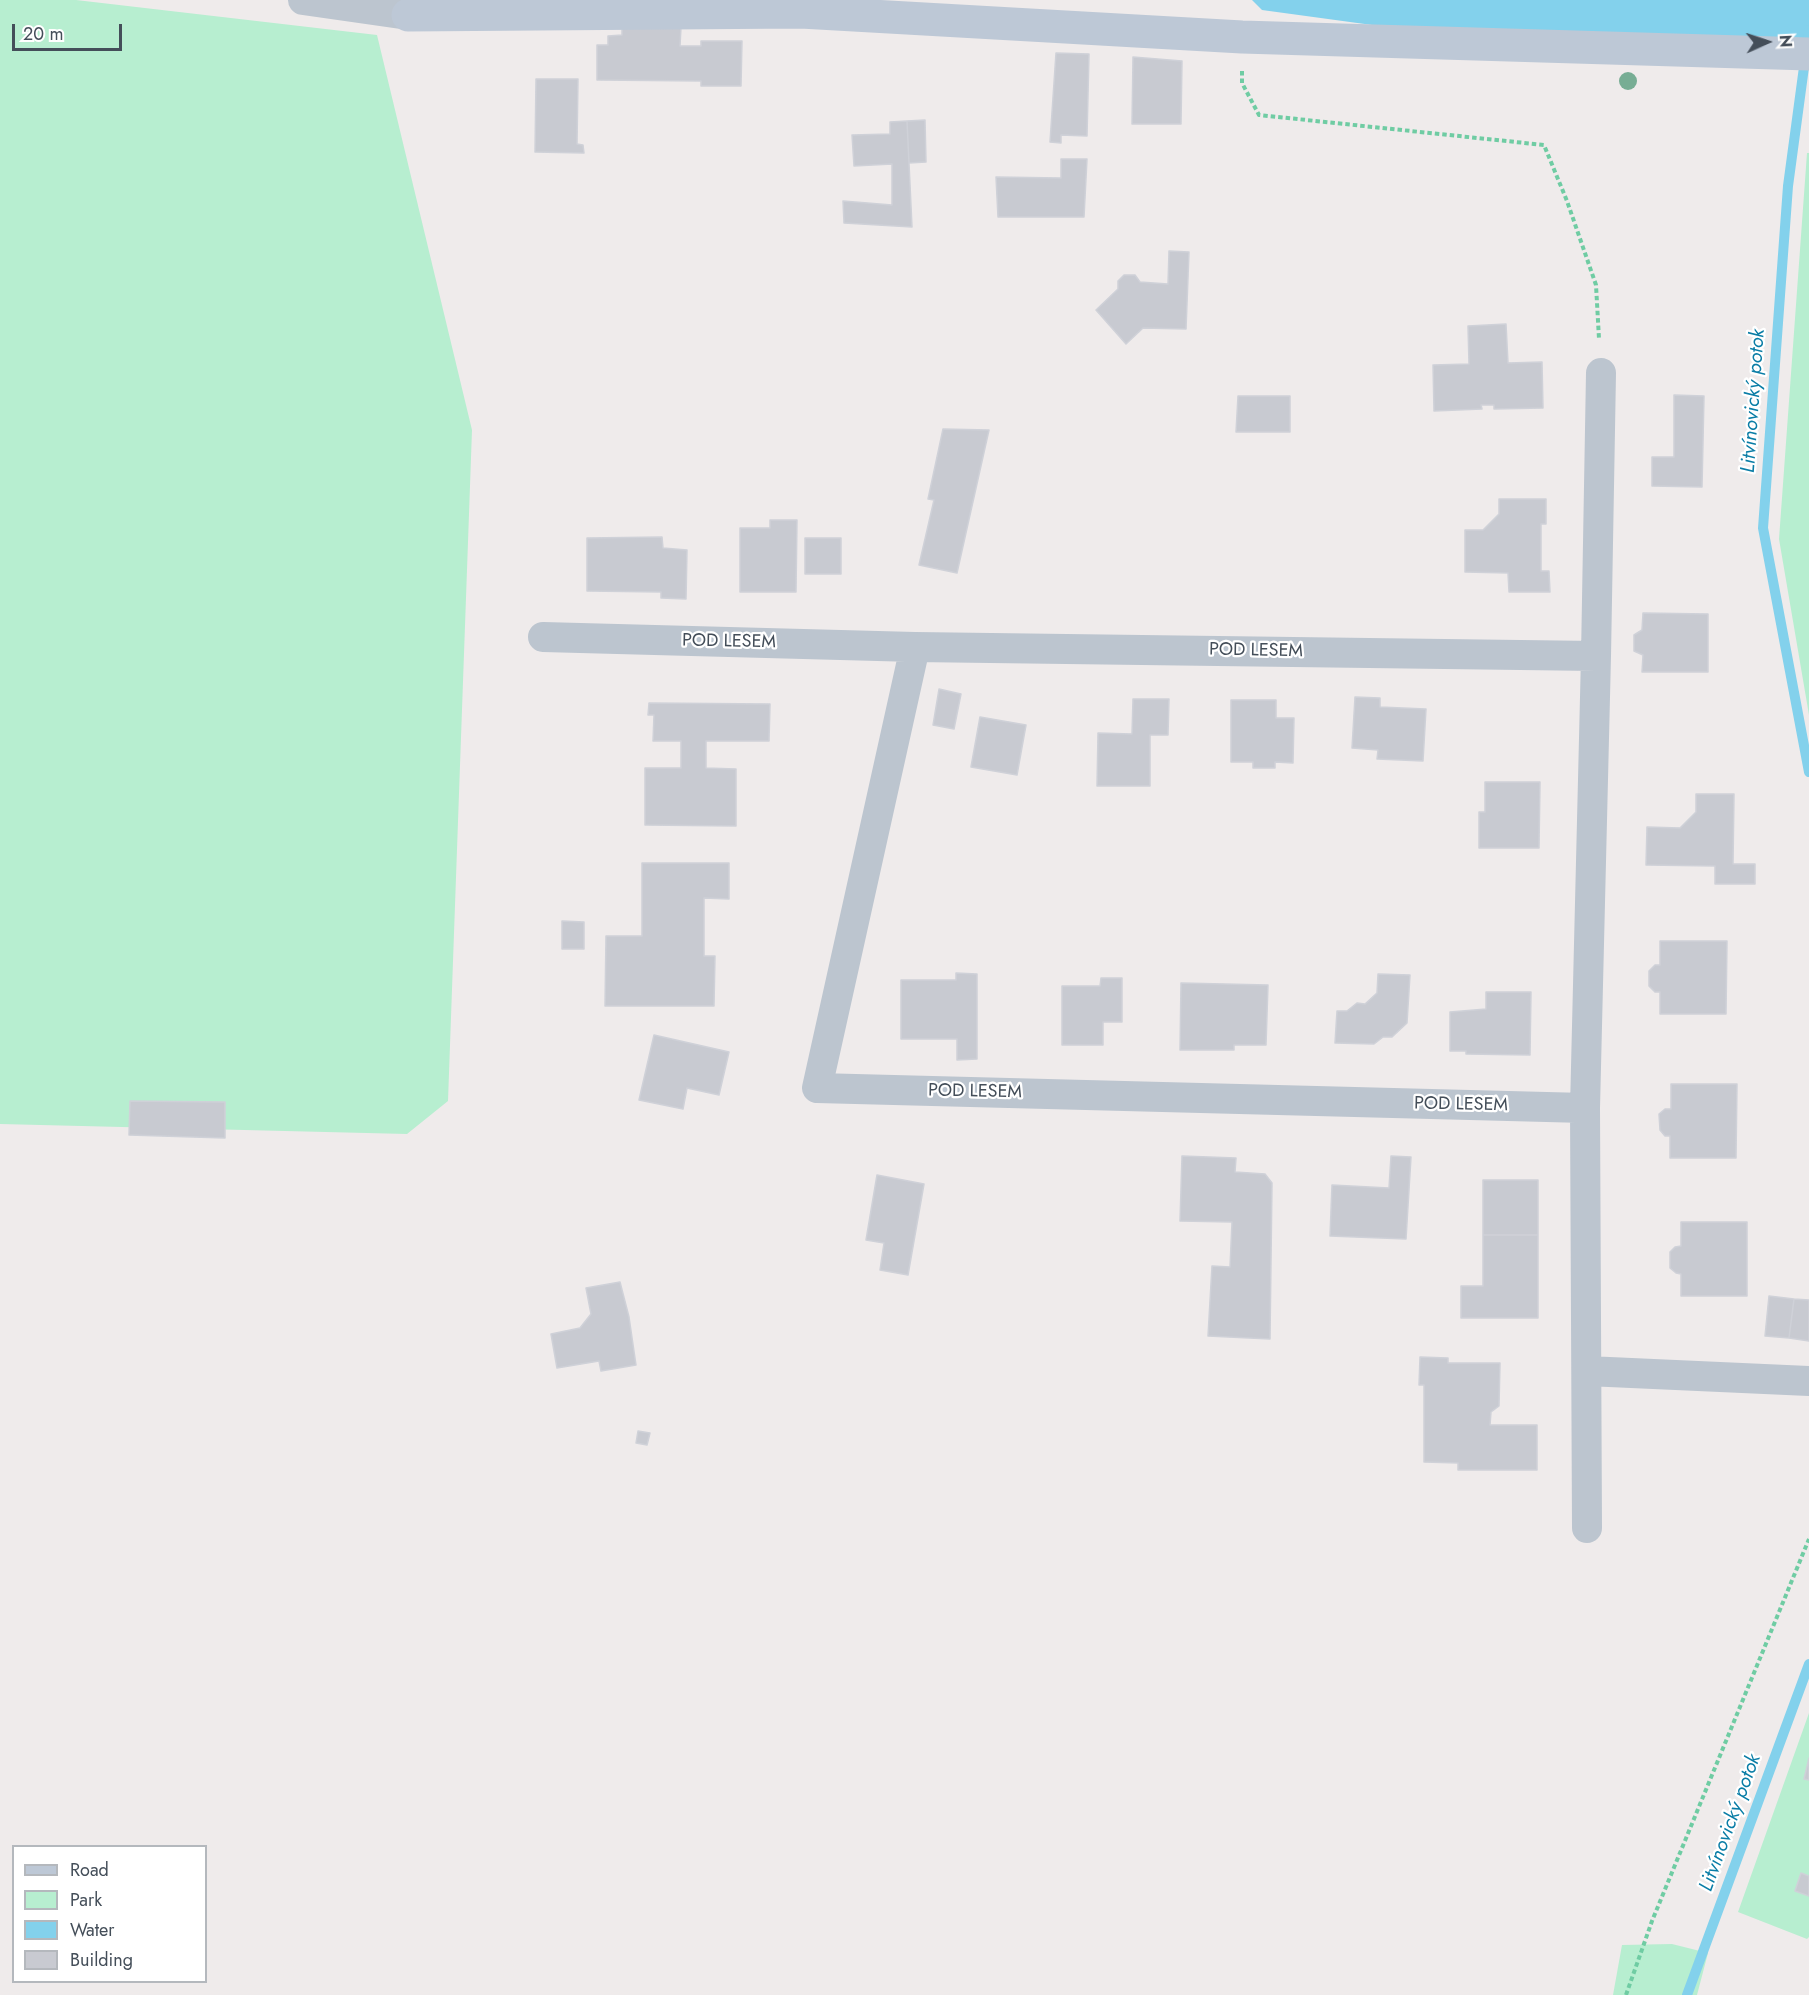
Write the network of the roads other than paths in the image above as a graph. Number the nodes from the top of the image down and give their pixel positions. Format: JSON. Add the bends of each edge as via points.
{"nodes":[{"id":1,"x":303,"y":0,"type":"edge"},
{"id":2,"x":408,"y":15,"type":"joint"},
{"id":3,"x":1795,"y":54,"type":"edge"},
{"id":4,"x":1601,"y":373,"type":"road end"},
{"id":5,"x":543,"y":637,"type":"dead end"},
{"id":6,"x":915,"y":647,"type":"junction"},
{"id":7,"x":1596,"y":656,"type":"junction"},
{"id":8,"x":1586,"y":1108,"type":"junction"},
{"id":9,"x":1587,"y":1371,"type":"junction"},
{"id":10,"x":1809,"y":1381,"type":"edge"},
{"id":11,"x":1587,"y":1528,"type":"dead end"}],
"edges":[{"from":1,"to":2,"type":"street"},
{"from":2,"to":3,"type":"street","via":[[801,12],[1242,37]]},
{"from":4,"to":7,"type":"street"},
{"from":5,"to":6,"type":"street","name":"POD LESEM"},
{"from":6,"to":7,"type":"street","name":"POD LESEM"},
{"from":6,"to":8,"type":"street","name":"POD LESEM","via":[[817,1088]]},
{"from":7,"to":8,"type":"street"},
{"from":8,"to":9,"type":"street"},
{"from":9,"to":10,"type":"street"},
{"from":9,"to":11,"type":"street"}]}
